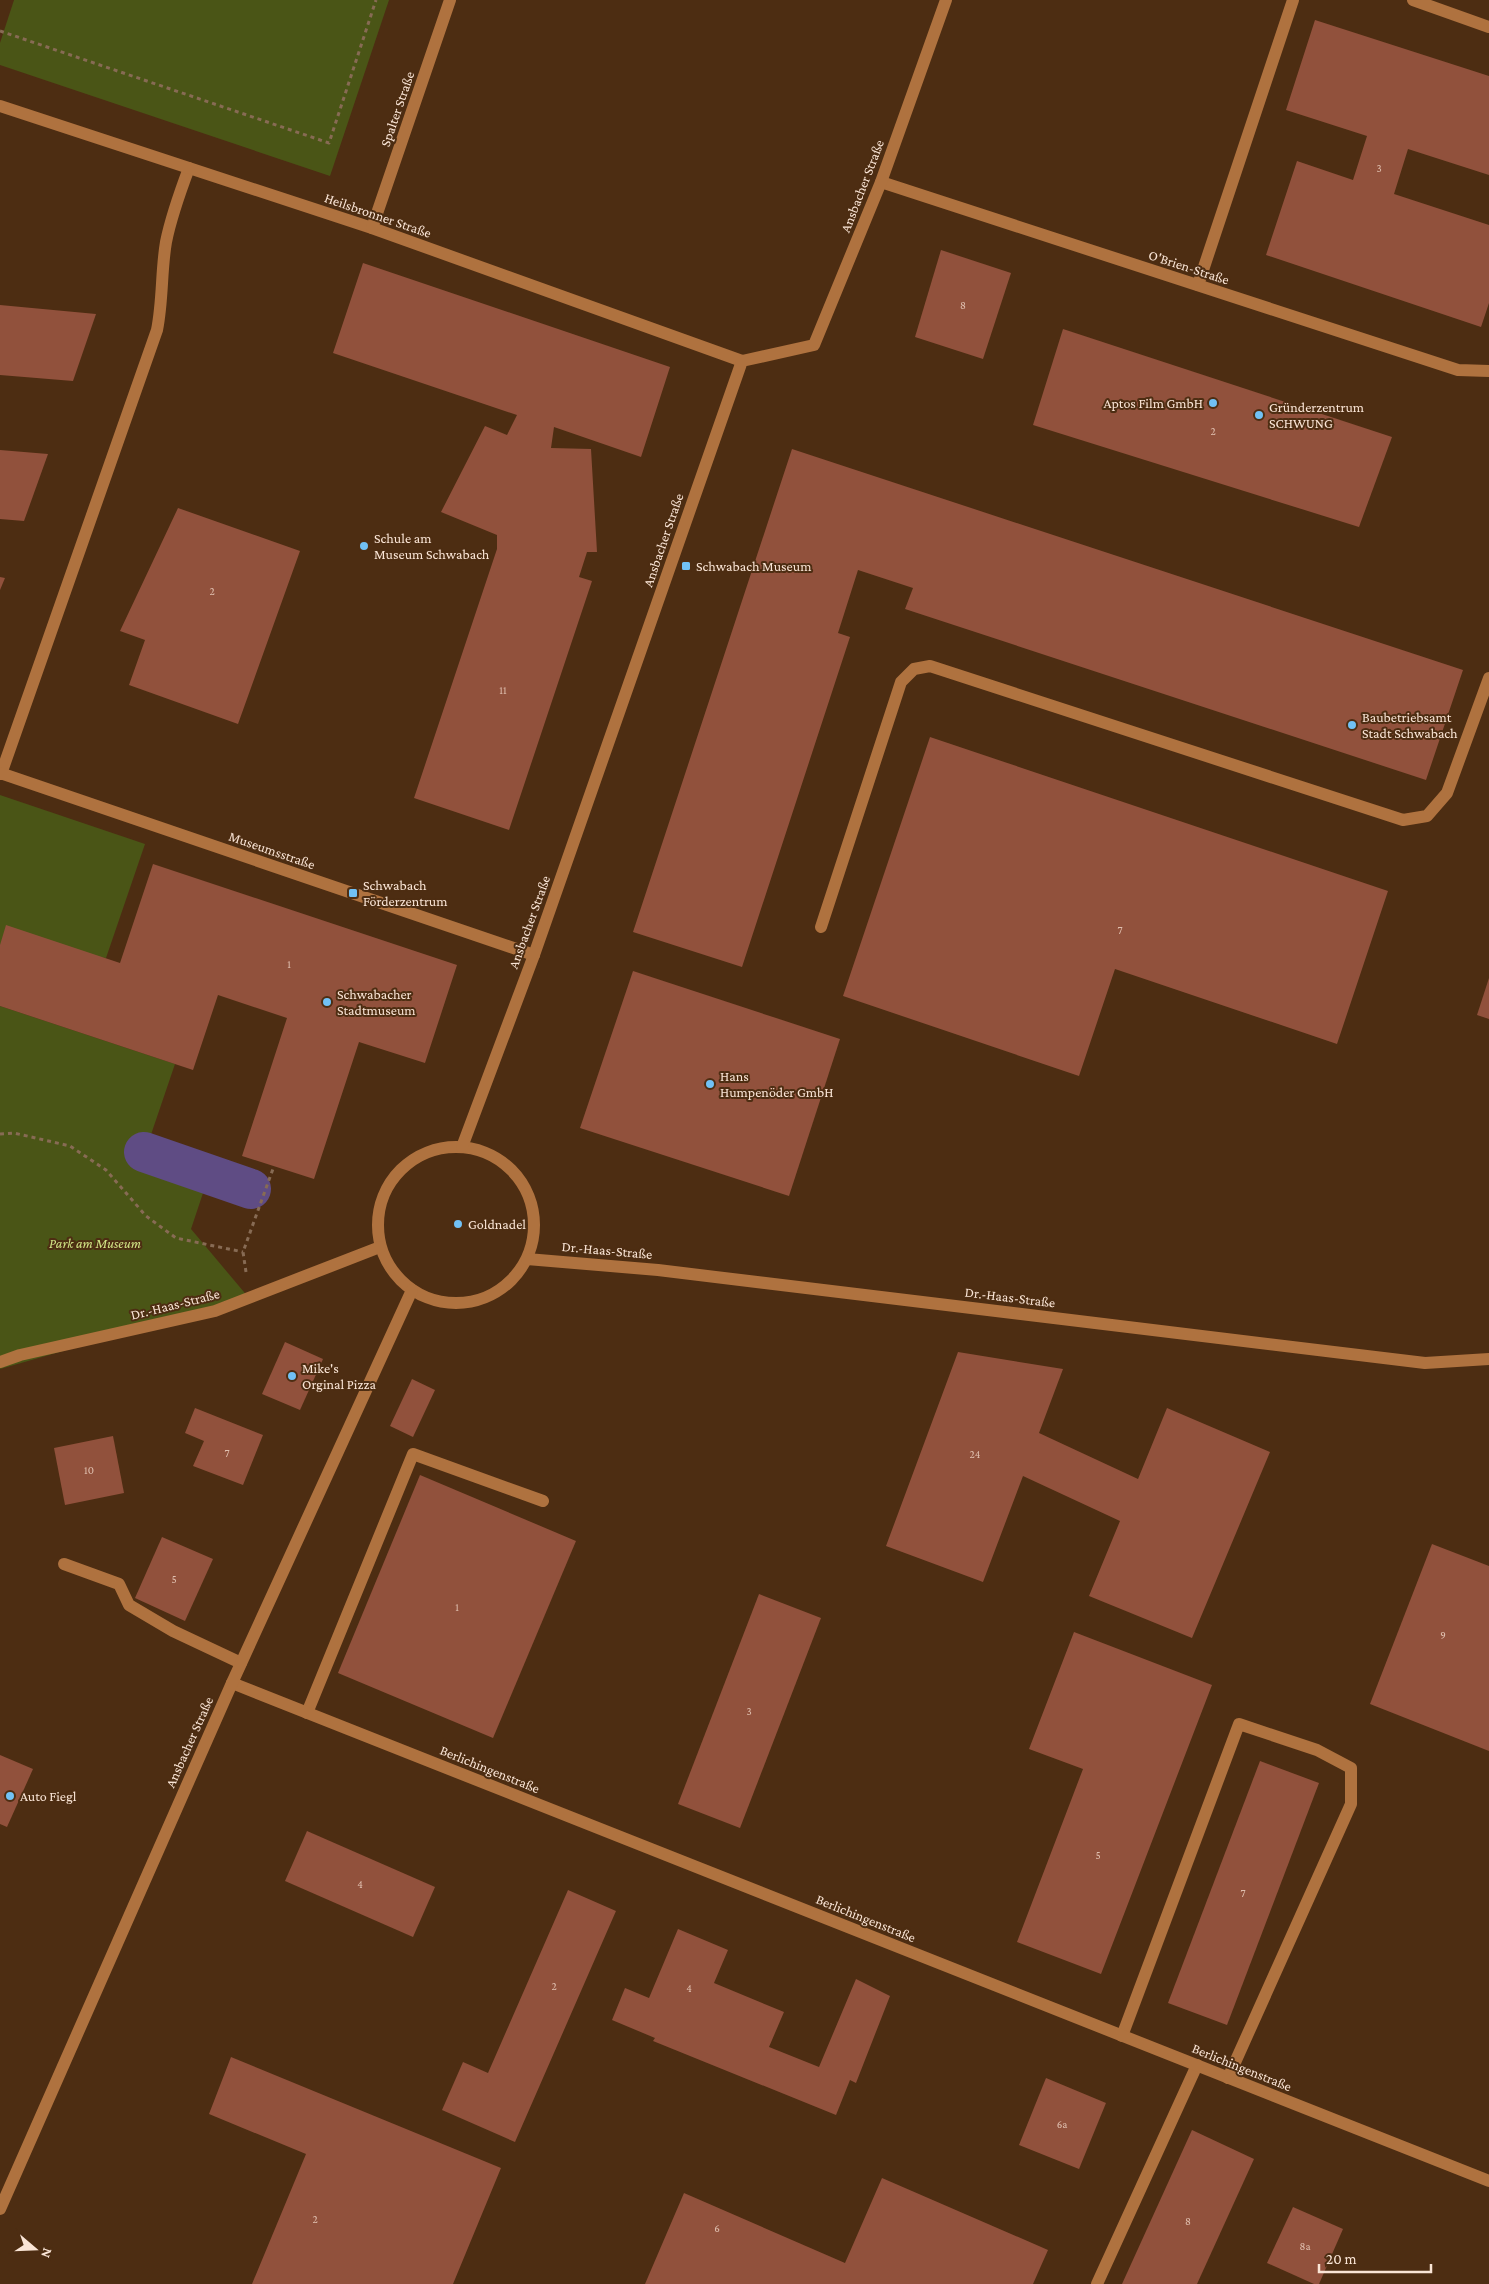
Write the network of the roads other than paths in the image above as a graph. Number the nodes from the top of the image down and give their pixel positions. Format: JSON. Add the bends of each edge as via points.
{"nodes":[{"id":1,"x":450,"y":0,"type":"edge"},
{"id":2,"x":946,"y":0,"type":"edge"},
{"id":3,"x":1293,"y":0,"type":"edge"},
{"id":4,"x":1413,"y":0,"type":"edge"},
{"id":5,"x":1489,"y":27,"type":"edge"},
{"id":6,"x":0,"y":106,"type":"edge"},
{"id":7,"x":189,"y":168,"type":"junction"},
{"id":8,"x":881,"y":182,"type":"junction"},
{"id":9,"x":372,"y":228,"type":"junction"},
{"id":10,"x":1198,"y":285,"type":"junction"},
{"id":11,"x":742,"y":361,"type":"junction"},
{"id":12,"x":1489,"y":371,"type":"edge"},
{"id":13,"x":1489,"y":678,"type":"edge"},
{"id":14,"x":1,"y":774,"type":"edge"},
{"id":15,"x":821,"y":927,"type":"dead end"},
{"id":16,"x":534,"y":954,"type":"junction"},
{"id":17,"x":462,"y":1147,"type":"junction"},
{"id":18,"x":380,"y":1247,"type":"junction"},
{"id":19,"x":527,"y":1258,"type":"junction"},
{"id":20,"x":412,"y":1290,"type":"junction"},
{"id":21,"x":1489,"y":1359,"type":"edge"},
{"id":22,"x":0,"y":1362,"type":"edge"},
{"id":23,"x":543,"y":1501,"type":"dead end"},
{"id":24,"x":64,"y":1564,"type":"dead end"},
{"id":25,"x":241,"y":1663,"type":"junction"},
{"id":26,"x":232,"y":1683,"type":"junction"},
{"id":27,"x":307,"y":1713,"type":"junction"},
{"id":28,"x":1122,"y":2036,"type":"junction"},
{"id":29,"x":1197,"y":2066,"type":"junction"},
{"id":30,"x":1228,"y":2078,"type":"junction"},
{"id":31,"x":1489,"y":2182,"type":"edge"},
{"id":32,"x":0,"y":2209,"type":"edge"},
{"id":33,"x":1096,"y":2284,"type":"edge"}],
"edges":[{"from":1,"to":9,"type":"street","name":"Spalter Straße"},
{"from":2,"to":8,"type":"street","name":"Ansbacher Straße"},
{"from":3,"to":10,"type":"street"},
{"from":4,"to":5,"type":"street"},
{"from":6,"to":7,"type":"street","name":"Heilsbronner Straße"},
{"from":7,"to":9,"type":"street","name":"Heilsbronner Straße"},
{"from":7,"to":14,"type":"street","via":[[166,241],[162,309],[157,330]]},
{"from":8,"to":10,"type":"street","name":"O'Brien-Straße"},
{"from":8,"to":11,"type":"street","name":"Ansbacher Straße","via":[[814,345]]},
{"from":9,"to":11,"type":"street","name":"Heilsbronner Straße"},
{"from":10,"to":12,"type":"street","name":"O'Brien-Straße","via":[[1458,370]]},
{"from":11,"to":16,"type":"street","name":"Ansbacher Straße"},
{"from":13,"to":15,"type":"street","via":[[1447,793],[1427,816],[1403,820],[930,666],[914,669],[901,682]]},
{"from":14,"to":16,"type":"street","name":"Museumsstraße"},
{"from":16,"to":17,"type":"street","name":"Ansbacher Straße"},
{"from":17,"to":18,"type":"street","via":[[438,1149],[414,1158],[395,1175],[382,1197],[377,1221]]},
{"from":17,"to":19,"type":"street","via":[[487,1153],[508,1166],[524,1186],[533,1209],[534,1226]]},
{"from":18,"to":20,"type":"street","via":[[398,1279]]},
{"from":18,"to":22,"type":"street","name":"Dr.-Haas-Straße","via":[[216,1311]]},
{"from":19,"to":20,"type":"street","via":[[514,1277],[497,1292],[476,1301],[454,1304],[432,1301]]},
{"from":19,"to":21,"type":"street","name":"Dr.-Haas-Straße","via":[[658,1270],[1426,1363]]},
{"from":20,"to":25,"type":"street","name":"Ansbacher Straße"},
{"from":23,"to":27,"type":"street","via":[[413,1454]]},
{"from":24,"to":25,"type":"street","via":[[119,1584],[129,1605],[173,1631]]},
{"from":25,"to":26,"type":"street","name":"Ansbacher Straße"},
{"from":26,"to":27,"type":"street","name":"Berlichingenstraße"},
{"from":26,"to":32,"type":"street","name":"Ansbacher Straße"},
{"from":27,"to":28,"type":"street","name":"Berlichingenstraße"},
{"from":28,"to":29,"type":"street","name":"Berlichingenstraße"},
{"from":28,"to":30,"type":"street","via":[[1239,1724],[1317,1750],[1350,1768],[1351,1804]]},
{"from":29,"to":30,"type":"street","name":"Berlichingenstraße"},
{"from":29,"to":33,"type":"street"},
{"from":30,"to":31,"type":"street","name":"Berlichingenstraße"}]}
